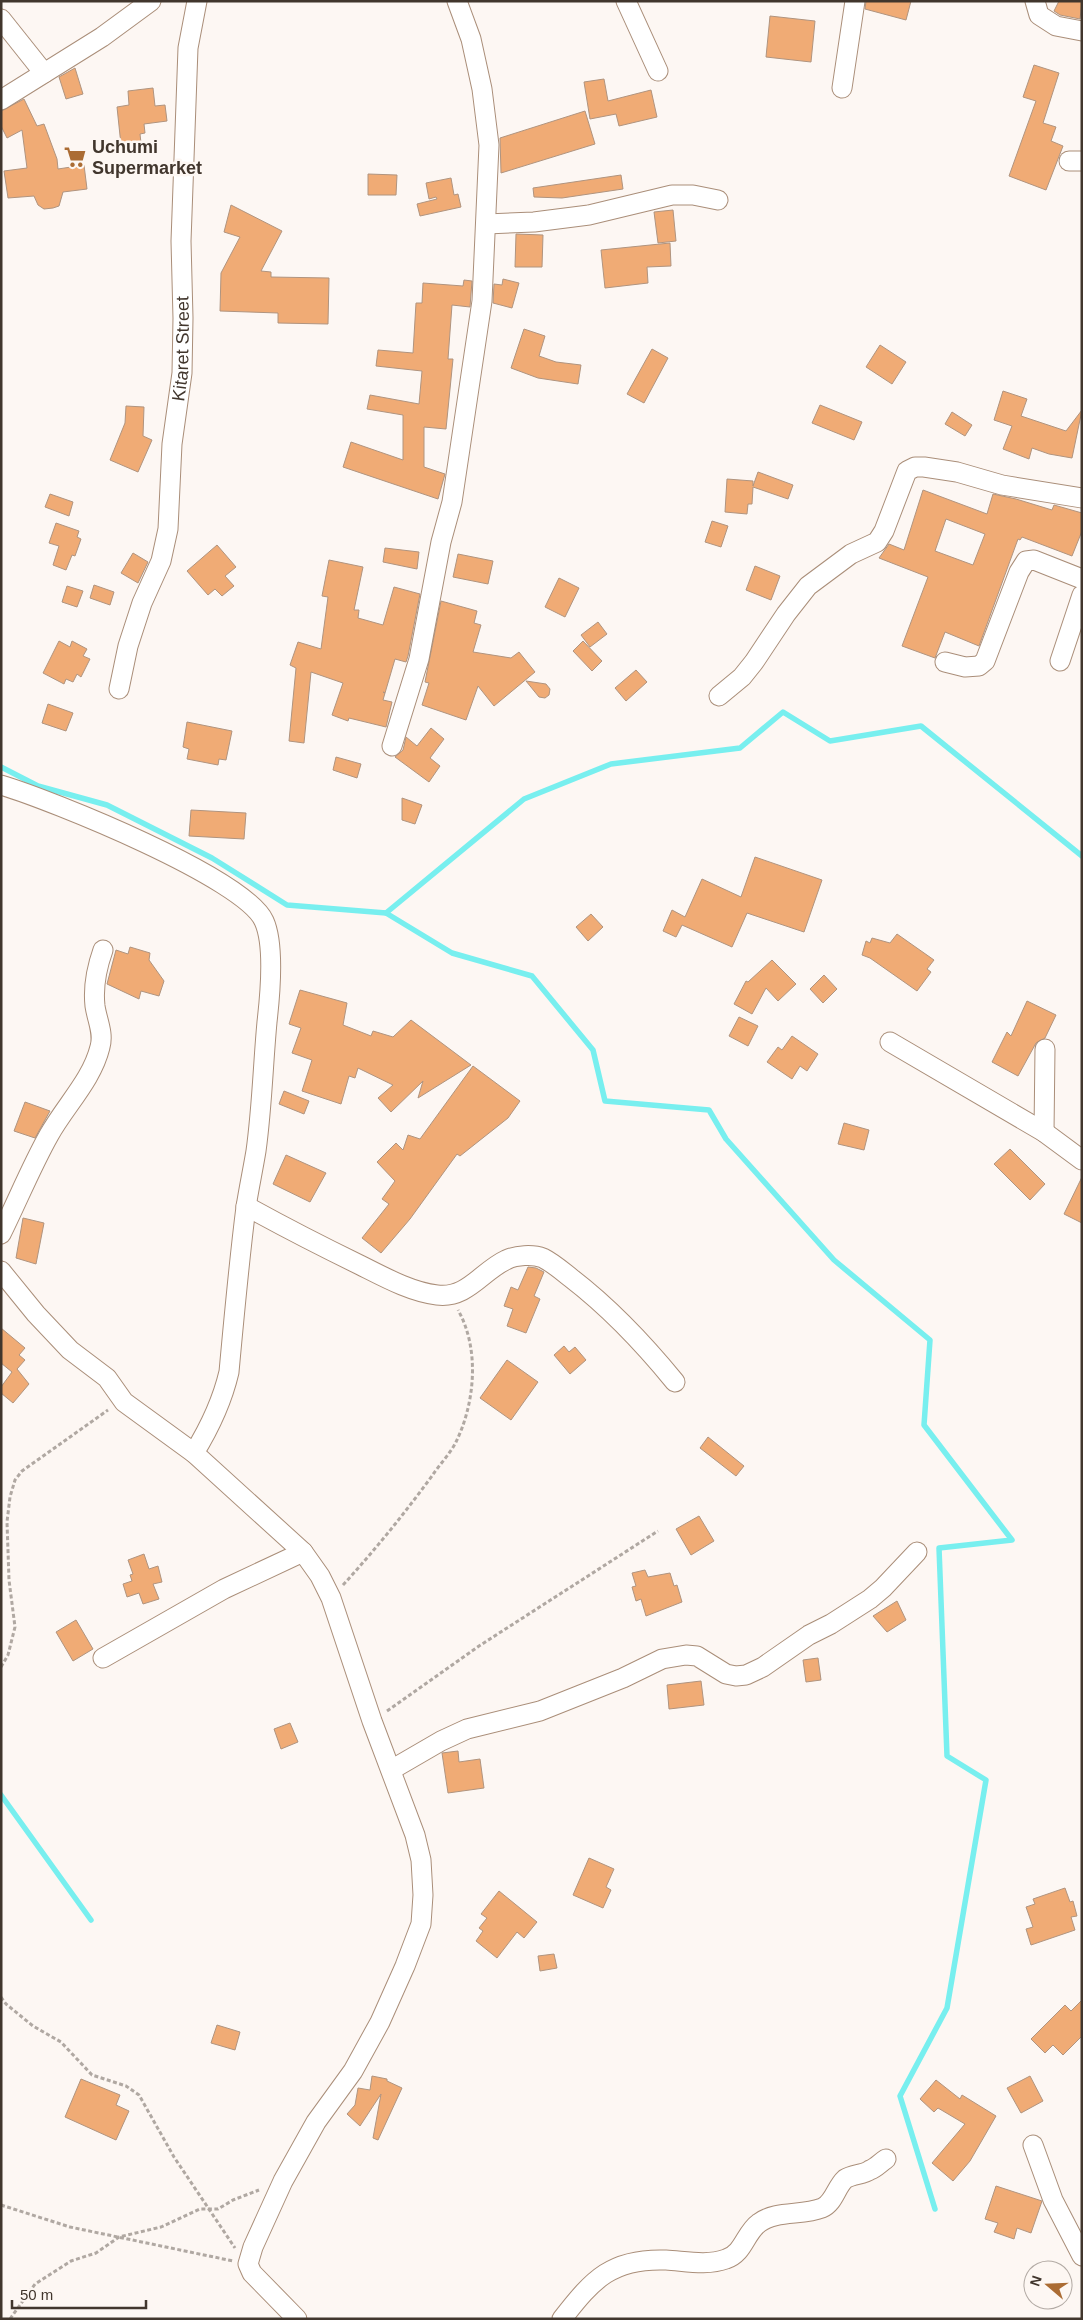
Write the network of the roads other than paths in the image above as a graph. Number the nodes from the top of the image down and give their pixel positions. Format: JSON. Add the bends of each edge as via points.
{"nodes":[{"id":1,"x":151,"y":1,"type":"edge"},
{"id":2,"x":197,"y":1,"type":"edge"},
{"id":3,"x":457,"y":1,"type":"edge"},
{"id":4,"x":626,"y":1,"type":"edge"},
{"id":5,"x":855,"y":1,"type":"edge"},
{"id":6,"x":1035,"y":1,"type":"edge"},
{"id":7,"x":1,"y":19,"type":"edge"},
{"id":8,"x":1082,"y":31,"type":"edge"},
{"id":9,"x":658,"y":71,"type":"dead end"},
{"id":10,"x":44,"y":73,"type":"junction"},
{"id":11,"x":842,"y":88,"type":"dead end"},
{"id":12,"x":1,"y":100,"type":"edge"},
{"id":13,"x":718,"y":200,"type":"dead end"},
{"id":14,"x":486,"y":224,"type":"junction"},
{"id":15,"x":1082,"y":498,"type":"edge"},
{"id":16,"x":1082,"y":580,"type":"edge"},
{"id":17,"x":1082,"y":595,"type":"edge"},
{"id":18,"x":1060,"y":661,"type":"dead end"},
{"id":19,"x":945,"y":662,"type":"dead end"},
{"id":20,"x":118,"y":689,"type":"dead end"},
{"id":21,"x":719,"y":696,"type":"dead end"},
{"id":22,"x":392,"y":746,"type":"dead end"},
{"id":23,"x":1,"y":785,"type":"edge"},
{"id":24,"x":102,"y":950,"type":"dead end"},
{"id":25,"x":890,"y":1042,"type":"dead end"},
{"id":26,"x":1045,"y":1049,"type":"dead end"},
{"id":27,"x":1044,"y":1132,"type":"junction"},
{"id":28,"x":1082,"y":1160,"type":"edge"},
{"id":29,"x":246,"y":1206,"type":"junction"},
{"id":30,"x":1,"y":1234,"type":"edge"},
{"id":31,"x":1,"y":1271,"type":"edge"},
{"id":32,"x":675,"y":1382,"type":"dead end"},
{"id":33,"x":194,"y":1453,"type":"junction"},
{"id":34,"x":302,"y":1552,"type":"junction"},
{"id":35,"x":917,"y":1552,"type":"dead end"},
{"id":36,"x":103,"y":1658,"type":"dead end"},
{"id":37,"x":391,"y":1770,"type":"junction"},
{"id":38,"x":1034,"y":2145,"type":"dead end"},
{"id":39,"x":886,"y":2159,"type":"dead end"},
{"id":40,"x":1082,"y":2256,"type":"edge"},
{"id":41,"x":296,"y":2319,"type":"edge"},
{"id":42,"x":562,"y":2319,"type":"edge"}],
"edges":[{"from":1,"to":10,"type":"street","via":[[102,37]]},
{"from":2,"to":20,"type":"street","name":"Kitaret Street","via":[[188,48],[181,241],[182,373],[172,444],[168,529],[161,561],[142,603],[128,646]]},
{"from":3,"to":14,"type":"street","via":[[471,38],[489,145]]},
{"from":4,"to":9,"type":"street"},
{"from":5,"to":11,"type":"street"},
{"from":6,"to":8,"type":"street","via":[[1039,15],[1056,26]]},
{"from":7,"to":10,"type":"street"},
{"from":10,"to":12,"type":"street"},
{"from":13,"to":14,"type":"street","via":[[672,195],[589,215]]},
{"from":14,"to":22,"type":"street","via":[[482,301],[452,502],[441,542],[419,659]]},
{"from":15,"to":21,"type":"street","via":[[1002,485],[957,472],[924,467],[907,471],[877,542],[851,554],[808,586],[742,677]]},
{"from":16,"to":19,"type":"street","via":[[1034,560],[1026,561],[985,661],[979,666],[966,667]]},
{"from":17,"to":18,"type":"street"},
{"from":23,"to":29,"type":"street","via":[[109,826],[198,871],[238,894],[264,920],[268,939],[270,999],[256,1150]]},
{"from":24,"to":30,"type":"street","via":[[95,992],[102,1033],[97,1057],[50,1135]]},
{"from":25,"to":27,"type":"street"},
{"from":26,"to":27,"type":"street"},
{"from":27,"to":28,"type":"street"},
{"from":29,"to":32,"type":"street","via":[[380,1275],[437,1295],[463,1291],[506,1260],[529,1256],[542,1258],[597,1300],[641,1342]]},
{"from":29,"to":33,"type":"street","via":[[229,1372],[223,1398]]},
{"from":31,"to":33,"type":"street","via":[[70,1350],[107,1378],[124,1402]]},
{"from":33,"to":34,"type":"street"},
{"from":34,"to":36,"type":"street","via":[[224,1589]]},
{"from":34,"to":37,"type":"street","via":[[331,1598]]},
{"from":35,"to":37,"type":"street","via":[[870,1599],[763,1667],[736,1676],[726,1674],[697,1656],[662,1659],[540,1711],[467,1729]]},
{"from":37,"to":41,"type":"street","via":[[421,1860],[421,1924],[380,2022],[354,2071],[316,2122],[283,2182],[248,2264],[252,2274]]},
{"from":38,"to":40,"type":"street","via":[[1053,2200]]},
{"from":39,"to":42,"type":"street","via":[[870,2171],[844,2180],[824,2208],[766,2218],[757,2224],[739,2251],[727,2259],[630,2263],[606,2272],[584,2291]]}]}
